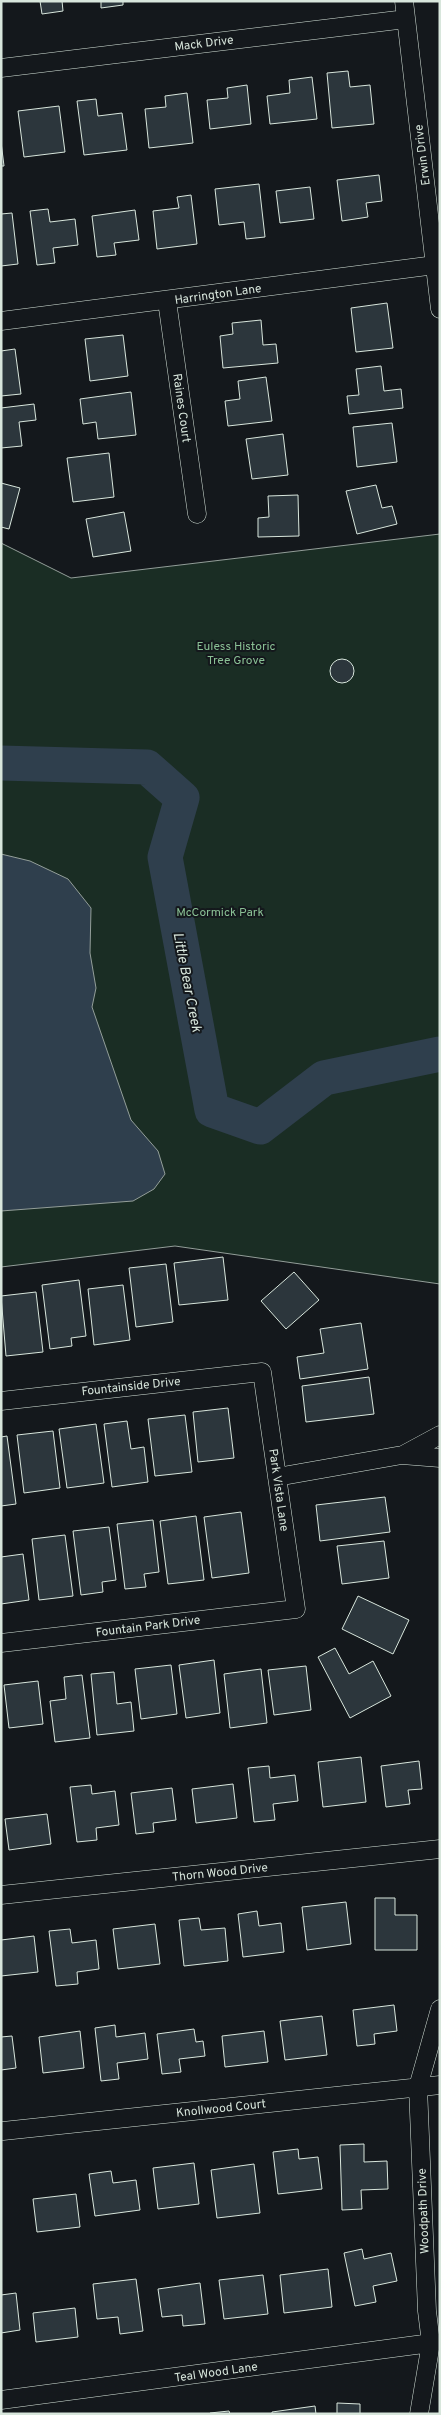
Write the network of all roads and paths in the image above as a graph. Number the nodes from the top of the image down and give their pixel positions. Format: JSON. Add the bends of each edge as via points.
{"nodes":[{"id":1,"x":405,"y":10,"type":"edge"},
{"id":2,"x":1,"y":68,"type":"edge"},
{"id":3,"x":435,"y":265,"type":"junction"},
{"id":4,"x":167,"y":301,"type":"junction"},
{"id":5,"x":440,"y":310,"type":"edge"},
{"id":6,"x":1,"y":322,"type":"edge"},
{"id":7,"x":197,"y":514,"type":"dead end"},
{"id":8,"x":262,"y":1372,"type":"joint"},
{"id":9,"x":1,"y":1400,"type":"edge"},
{"id":10,"x":440,"y":1435,"type":"edge"},
{"id":11,"x":402,"y":1455,"type":"junction"},
{"id":12,"x":440,"y":1458,"type":"edge"},
{"id":13,"x":277,"y":1477,"type":"junction"},
{"id":14,"x":296,"y":1609,"type":"joint"},
{"id":15,"x":1,"y":1643,"type":"edge"},
{"id":16,"x":440,"y":1849,"type":"edge"},
{"id":17,"x":1,"y":1895,"type":"edge"},
{"id":18,"x":440,"y":2009,"type":"edge"},
{"id":19,"x":440,"y":2084,"type":"edge"},
{"id":20,"x":418,"y":2087,"type":"junction"},
{"id":21,"x":3,"y":2131,"type":"dead end"},
{"id":22,"x":431,"y":2343,"type":"junction"},
{"id":23,"x":1,"y":2400,"type":"edge"},
{"id":24,"x":419,"y":2414,"type":"edge"}],
"edges":[{"from":1,"to":2,"type":"street","name":"Mack Drive"},
{"from":1,"to":3,"type":"street","name":"Erwin Drive"},
{"from":3,"to":4,"type":"street","name":"Harrington Lane"},
{"from":3,"to":5,"type":"street","name":"Erwin Drive"},
{"from":4,"to":6,"type":"street","name":"Harrington Lane"},
{"from":4,"to":7,"type":"street","name":"Raines Court"},
{"from":8,"to":9,"type":"street","name":"Fountainside Drive"},
{"from":8,"to":13,"type":"street","name":"Park Vista Lane"},
{"from":10,"to":11,"type":"street"},
{"from":11,"to":12,"type":"street"},
{"from":11,"to":13,"type":"street"},
{"from":13,"to":14,"type":"street","name":"Park Vista Lane"},
{"from":14,"to":15,"type":"street","name":"Fountain Park Drive"},
{"from":16,"to":17,"type":"street","name":"Thorn Wood Drive"},
{"from":18,"to":20,"type":"street","name":"Woodpath Drive"},
{"from":19,"to":20,"type":"street","name":"Knollwood Court"},
{"from":20,"to":21,"type":"street","name":"Knollwood Court"},
{"from":20,"to":22,"type":"street","name":"Woodpath Drive"},
{"from":22,"to":23,"type":"street","name":"Teal Wood Lane"},
{"from":22,"to":24,"type":"street","name":"Woodpath Drive"}]}
